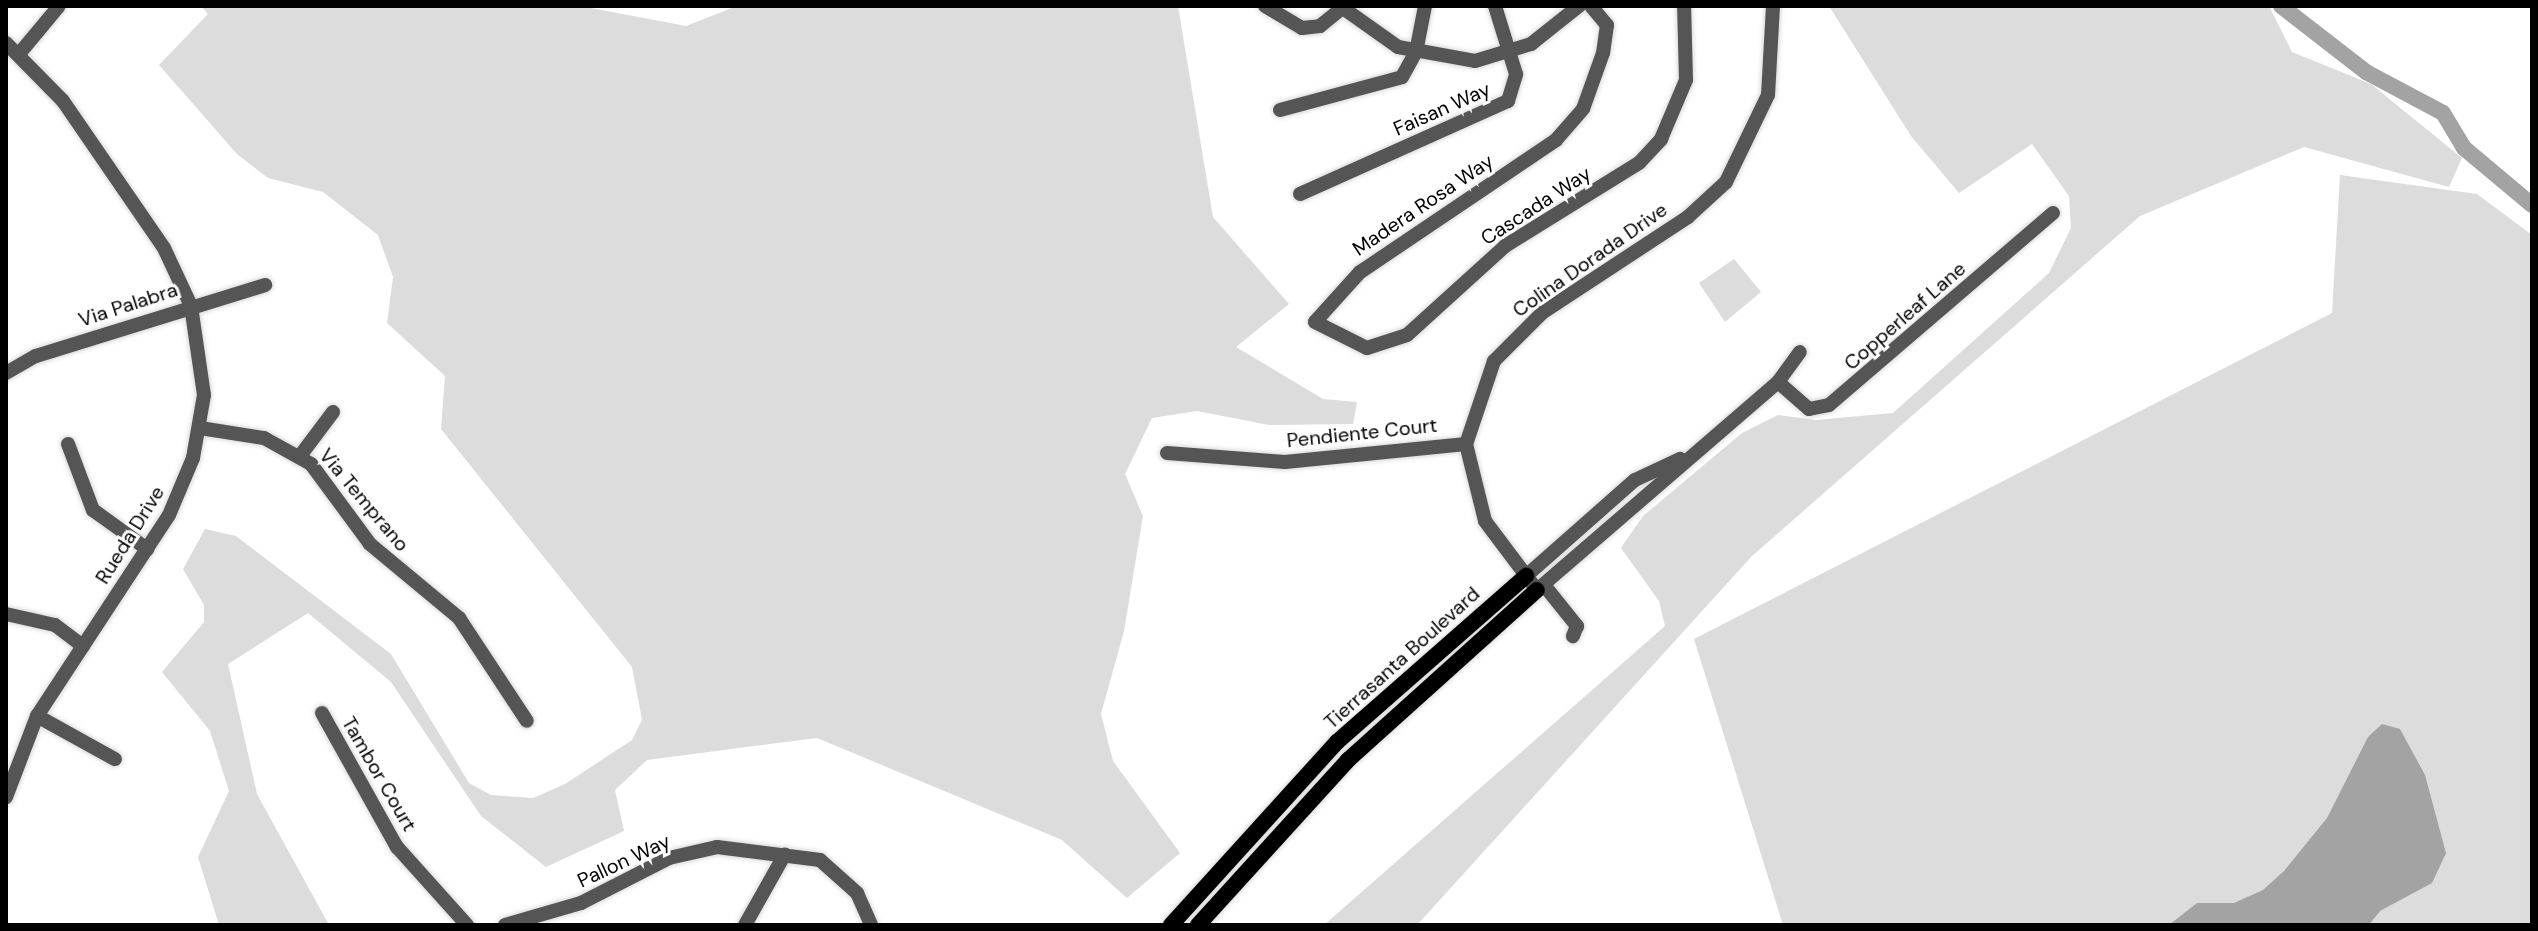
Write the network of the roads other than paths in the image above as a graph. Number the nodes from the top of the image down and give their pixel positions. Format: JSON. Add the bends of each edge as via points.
{"nodes":[{"id":1,"x":59,"y":6,"type":"edge"},
{"id":2,"x":1265,"y":6,"type":"edge"},
{"id":3,"x":1425,"y":6,"type":"edge"},
{"id":4,"x":1495,"y":6,"type":"edge"},
{"id":5,"x":1579,"y":6,"type":"edge"},
{"id":6,"x":1591,"y":6,"type":"edge"},
{"id":7,"x":1684,"y":6,"type":"edge"},
{"id":8,"x":1773,"y":6,"type":"edge"},
{"id":9,"x":1344,"y":7,"type":"edge"},
{"id":10,"x":6,"y":43,"type":"edge"},
{"id":11,"x":1416,"y":52,"type":"junction"},
{"id":12,"x":1511,"y":53,"type":"junction"},
{"id":13,"x":19,"y":54,"type":"junction"},
{"id":14,"x":1280,"y":110,"type":"dead end"},
{"id":15,"x":1300,"y":194,"type":"dead end"},
{"id":16,"x":2053,"y":213,"type":"dead end"},
{"id":17,"x":265,"y":285,"type":"dead end"},
{"id":18,"x":191,"y":306,"type":"junction"},
{"id":19,"x":1315,"y":322,"type":"joint"},
{"id":20,"x":1800,"y":352,"type":"dead end"},
{"id":21,"x":6,"y":373,"type":"edge"},
{"id":22,"x":1778,"y":382,"type":"junction"},
{"id":23,"x":333,"y":412,"type":"dead end"},
{"id":24,"x":200,"y":428,"type":"junction"},
{"id":25,"x":68,"y":444,"type":"dead end"},
{"id":26,"x":1466,"y":444,"type":"junction"},
{"id":27,"x":1167,"y":453,"type":"dead end"},
{"id":28,"x":1688,"y":455,"type":"junction"},
{"id":29,"x":300,"y":456,"type":"junction"},
{"id":30,"x":147,"y":549,"type":"junction"},
{"id":31,"x":1526,"y":576,"type":"junction"},
{"id":32,"x":1541,"y":588,"type":"junction"},
{"id":33,"x":6,"y":614,"type":"edge"},
{"id":34,"x":1573,"y":636,"type":"dead end"},
{"id":35,"x":83,"y":646,"type":"junction"},
{"id":36,"x":322,"y":713,"type":"dead end"},
{"id":37,"x":37,"y":716,"type":"junction"},
{"id":38,"x":527,"y":721,"type":"dead end"},
{"id":39,"x":115,"y":759,"type":"dead end"},
{"id":40,"x":6,"y":797,"type":"edge"},
{"id":41,"x":1236,"y":849,"type":"junction"},
{"id":42,"x":785,"y":854,"type":"junction"},
{"id":43,"x":1200,"y":922,"type":"edge"},
{"id":44,"x":467,"y":925,"type":"edge"},
{"id":45,"x":505,"y":925,"type":"edge"},
{"id":46,"x":745,"y":925,"type":"edge"},
{"id":47,"x":871,"y":925,"type":"edge"},
{"id":48,"x":1171,"y":925,"type":"edge"}],
"edges":[{"from":1,"to":13,"type":"street"},
{"from":2,"to":9,"type":"street","via":[[1302,28],[1320,26]]},
{"from":3,"to":11,"type":"street"},
{"from":4,"to":12,"type":"street","name":"Faisan Way"},
{"from":5,"to":12,"type":"street"},
{"from":6,"to":19,"type":"street","name":"Madera Rosa Way","via":[[1607,25],[1603,53],[1583,109],[1556,140],[1360,272]]},
{"from":7,"to":19,"type":"street","name":"Cascada Way","via":[[1686,80],[1661,139],[1639,163],[1505,246],[1407,335],[1367,348]]},
{"from":8,"to":26,"type":"street","name":"Colina Dorada Drive","via":[[1771,84],[1738,164],[1688,217],[1525,326],[1494,361]]},
{"from":9,"to":11,"type":"street","via":[[1381,38]]},
{"from":10,"to":13,"type":"street","name":"Rueda Drive"},
{"from":11,"to":12,"type":"street","via":[[1475,61]]},
{"from":11,"to":14,"type":"street","via":[[1388,86]]},
{"from":12,"to":15,"type":"street","name":"Faisan Way","via":[[1516,84],[1496,110]]},
{"from":13,"to":18,"type":"street","name":"Rueda Drive","via":[[63,101],[164,248]]},
{"from":16,"to":22,"type":"street","name":"Copperleaf Lane","via":[[1829,405],[1809,409]]},
{"from":17,"to":18,"type":"street","name":"Via Palabra"},
{"from":18,"to":21,"type":"street","name":"Via Palabra"},
{"from":18,"to":24,"type":"street","name":"Rueda Drive","via":[[202,362]]},
{"from":20,"to":22,"type":"street","name":"Tierrasanta Boulevard"},
{"from":22,"to":28,"type":"street","name":"Tierrasanta Boulevard"},
{"from":23,"to":29,"type":"street"},
{"from":24,"to":29,"type":"street","name":"Via Temprano","via":[[264,438]]},
{"from":24,"to":30,"type":"street","name":"Rueda Drive","via":[[184,485]]},
{"from":25,"to":30,"type":"street","via":[[93,510]]},
{"from":26,"to":27,"type":"street","name":"Pendiente Court","via":[[1285,462]]},
{"from":26,"to":31,"type":"street","via":[[1485,521]]},
{"from":28,"to":31,"type":"street","name":"Tierrasanta Boulevard","via":[[1635,480]]},
{"from":28,"to":32,"type":"street","name":"Tierrasanta Boulevard"},
{"from":29,"to":38,"type":"street","name":"Via Temprano","via":[[370,544],[459,618]]},
{"from":30,"to":35,"type":"street","name":"Rueda Drive"},
{"from":31,"to":32,"type":"street"},
{"from":31,"to":41,"type":"main road","name":"Tierrasanta Boulevard","via":[[1400,682]]},
{"from":32,"to":34,"type":"street","via":[[1577,626]]},
{"from":32,"to":43,"type":"main road","name":"Tierrasanta Boulevard","via":[[1348,760]]},
{"from":33,"to":35,"type":"street","via":[[55,625]]},
{"from":35,"to":37,"type":"street","name":"Rueda Drive"},
{"from":36,"to":44,"type":"street","name":"Tambor Court","via":[[397,847]]},
{"from":37,"to":39,"type":"street"},
{"from":37,"to":40,"type":"street","name":"Rueda Drive"},
{"from":41,"to":43,"type":"main road","via":[[1240,862],[1210,898]]},
{"from":41,"to":48,"type":"main road","name":"Tierrasanta Boulevard"},
{"from":42,"to":45,"type":"street","name":"Pallon Way","via":[[717,847],[669,858],[592,898]]},
{"from":42,"to":46,"type":"street"},
{"from":42,"to":47,"type":"street","name":"Pallon Way","via":[[820,860],[843,876]]}]}
